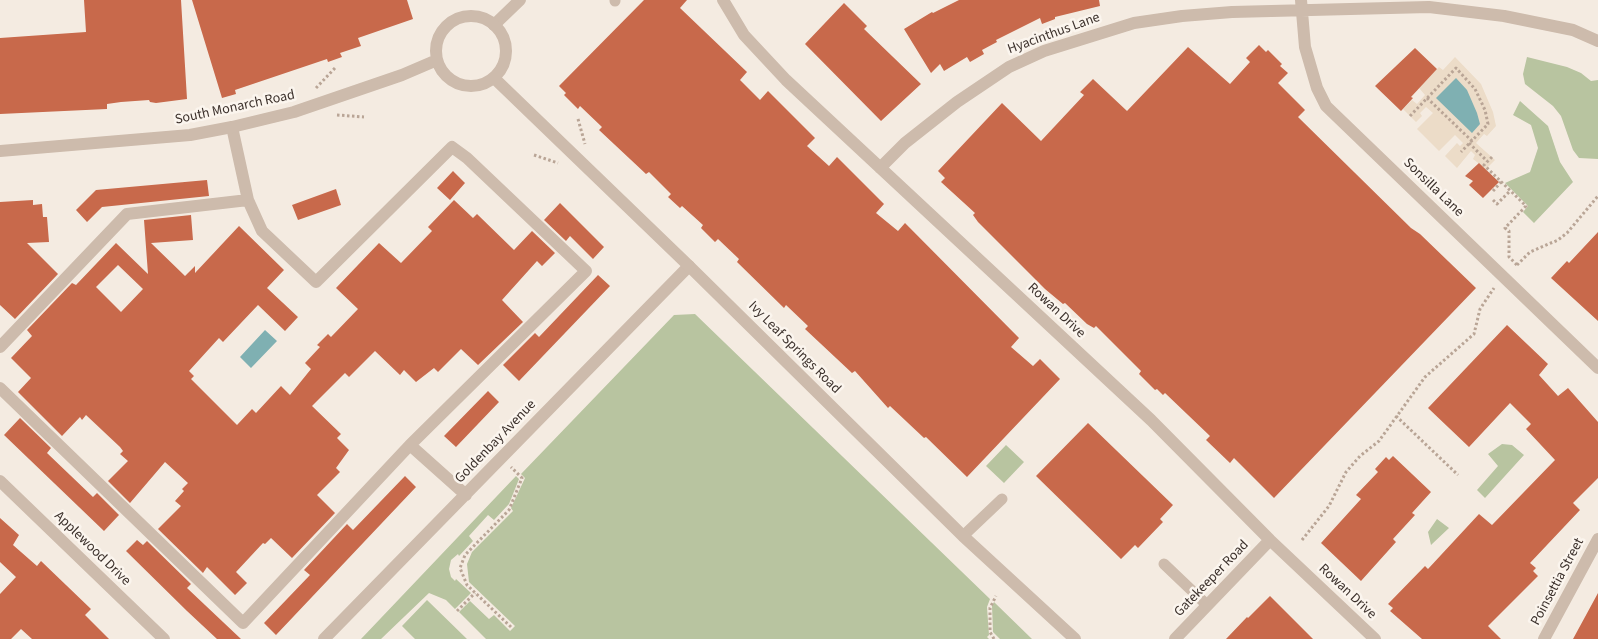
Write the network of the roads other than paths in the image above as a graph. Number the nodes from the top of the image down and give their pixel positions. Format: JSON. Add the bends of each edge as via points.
{"nodes":[{"id":1,"x":520,"y":0,"type":"edge"},
{"id":2,"x":723,"y":0,"type":"edge"},
{"id":3,"x":1301,"y":5,"type":"edge"},
{"id":4,"x":494,"y":25,"type":"junction"},
{"id":5,"x":1598,"y":40,"type":"edge"},
{"id":6,"x":437,"y":60,"type":"junction"},
{"id":7,"x":494,"y":78,"type":"junction"},
{"id":8,"x":232,"y":127,"type":"junction"},
{"id":9,"x":0,"y":151,"type":"edge"},
{"id":10,"x":880,"y":168,"type":"junction"},
{"id":11,"x":248,"y":200,"type":"junction"},
{"id":12,"x":689,"y":266,"type":"junction"},
{"id":13,"x":0,"y":346,"type":"edge"},
{"id":14,"x":1598,"y":368,"type":"edge"},
{"id":15,"x":0,"y":388,"type":"edge"},
{"id":16,"x":410,"y":445,"type":"junction"},
{"id":17,"x":0,"y":481,"type":"edge"},
{"id":18,"x":466,"y":496,"type":"junction"},
{"id":19,"x":1002,"y":499,"type":"dead end"},
{"id":20,"x":963,"y":536,"type":"junction"},
{"id":21,"x":1598,"y":539,"type":"edge"},
{"id":22,"x":1270,"y":540,"type":"junction"},
{"id":23,"x":1164,"y":564,"type":"dead end"},
{"id":24,"x":1207,"y":606,"type":"junction"},
{"id":25,"x":164,"y":639,"type":"edge"},
{"id":26,"x":324,"y":639,"type":"edge"},
{"id":27,"x":1075,"y":639,"type":"edge"},
{"id":28,"x":1175,"y":639,"type":"edge"},
{"id":29,"x":1375,"y":639,"type":"edge"},
{"id":30,"x":1544,"y":639,"type":"edge"}],
"edges":[{"from":1,"to":4,"type":"street"},
{"from":2,"to":10,"type":"street","name":"Rowan Drive","via":[[744,35]]},
{"from":3,"to":5,"type":"street","name":"Hyacinthus Lane","via":[[1429,7],[1504,16],[1573,30]]},
{"from":3,"to":10,"type":"street","name":"Hyacinthus Lane","via":[[1134,23],[1044,51],[1009,67],[957,102],[905,143]]},
{"from":3,"to":14,"type":"street","name":"Sonsilla Lane","via":[[1305,47],[1326,106]]},
{"from":4,"to":6,"type":"street","via":[[478,17],[453,21],[438,42]]},
{"from":4,"to":7,"type":"street","via":[[504,39],[506,56]]},
{"from":6,"to":7,"type":"street","via":[[444,74],[457,83],[472,86]]},
{"from":6,"to":8,"type":"street","name":"South Monarch Road","via":[[294,112]]},
{"from":7,"to":12,"type":"street","name":"Ivy Leaf Springs Road"},
{"from":8,"to":9,"type":"street","name":"South Monarch Road","via":[[190,136]]},
{"from":8,"to":11,"type":"street"},
{"from":10,"to":22,"type":"street","name":"Rowan Drive","via":[[1151,420]]},
{"from":11,"to":13,"type":"street","via":[[128,214]]},
{"from":11,"to":16,"type":"street","via":[[262,231],[316,282],[452,147],[586,270]]},
{"from":12,"to":18,"type":"street","name":"Goldenbay Avenue"},
{"from":12,"to":20,"type":"street","name":"Ivy Leaf Springs Road"},
{"from":15,"to":16,"type":"street","via":[[243,623]]},
{"from":16,"to":18,"type":"street"},
{"from":17,"to":25,"type":"street","name":"Applewood Drive"},
{"from":18,"to":26,"type":"street","name":"Goldenbay Avenue"},
{"from":19,"to":20,"type":"lane"},
{"from":20,"to":27,"type":"street","name":"Ivy Leaf Springs Road"},
{"from":21,"to":30,"type":"street","name":"Poinsettia Street"},
{"from":22,"to":24,"type":"street","name":"Gatekeeper Road"},
{"from":22,"to":29,"type":"street","name":"Rowan Drive"},
{"from":23,"to":24,"type":"lane"},
{"from":24,"to":28,"type":"street","name":"Gatekeeper Road"}]}
